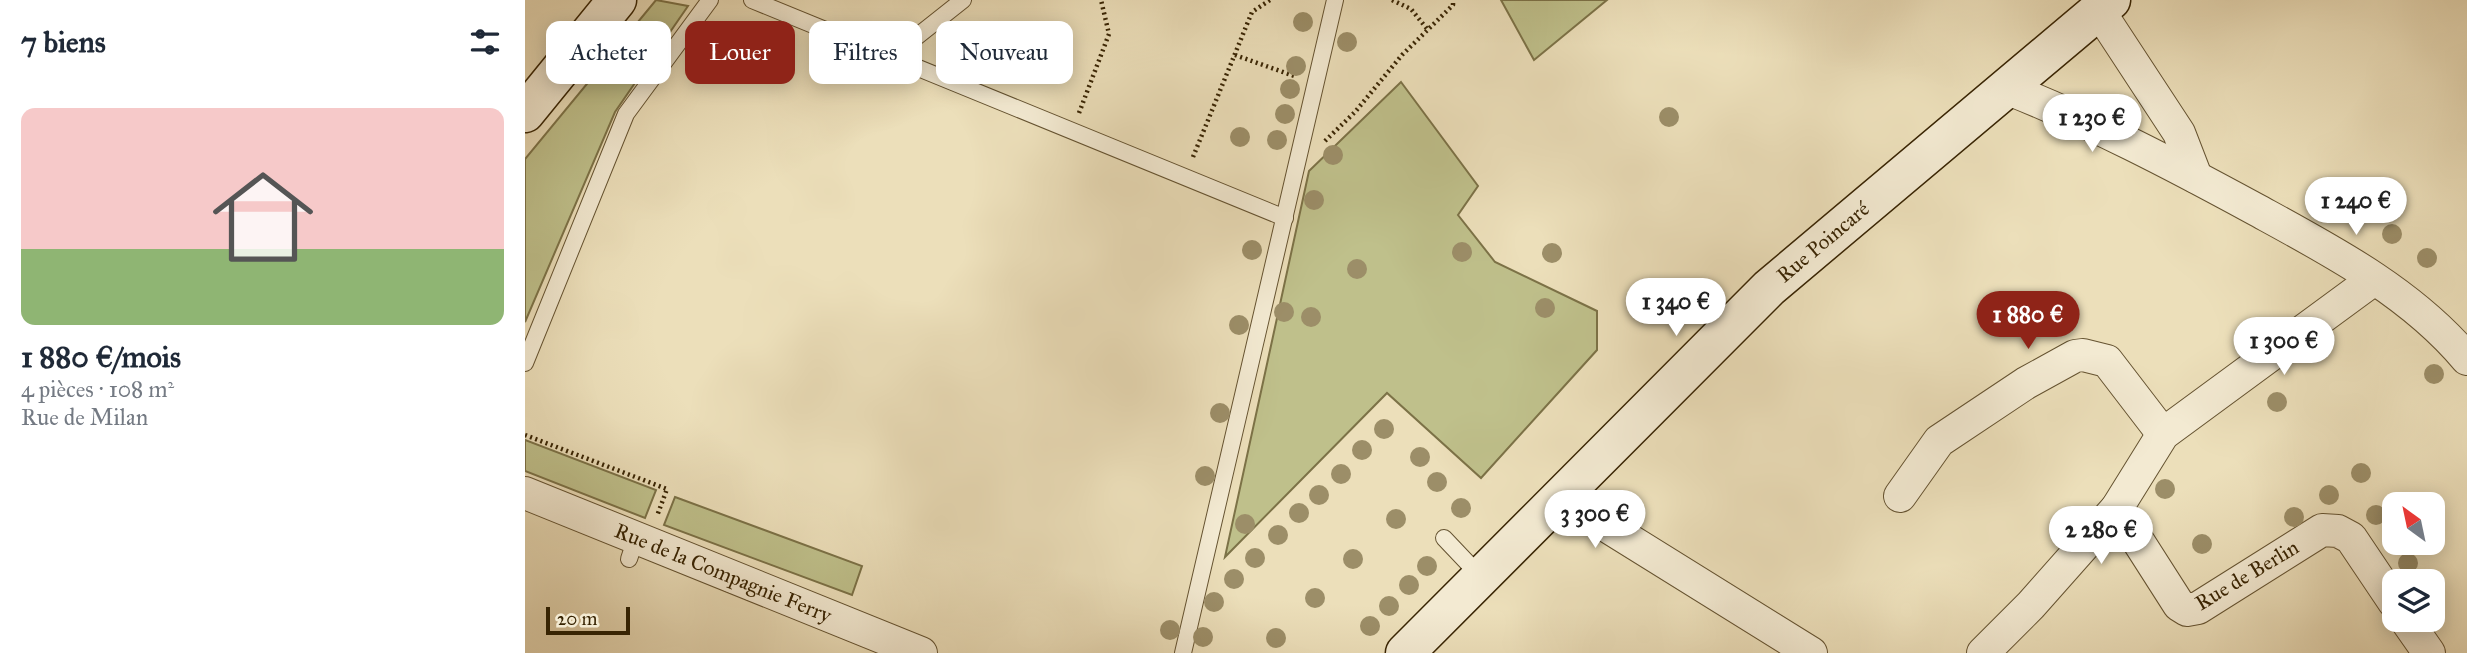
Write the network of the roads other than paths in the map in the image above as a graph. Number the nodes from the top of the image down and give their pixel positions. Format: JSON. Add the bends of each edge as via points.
{"nodes":[{"id":1,"x":617,"y":0,"type":"edge"},
{"id":2,"x":710,"y":0,"type":"edge"},
{"id":3,"x":753,"y":0,"type":"edge"},
{"id":4,"x":964,"y":0,"type":"edge"},
{"id":5,"x":1335,"y":0,"type":"edge"},
{"id":6,"x":2105,"y":5,"type":"edge"},
{"id":7,"x":809,"y":23,"type":"edge"},
{"id":8,"x":922,"y":33,"type":"edge"},
{"id":9,"x":922,"y":70,"type":"edge"},
{"id":10,"x":2006,"y":88,"type":"junction"},
{"id":11,"x":527,"y":106,"type":"edge"},
{"id":12,"x":2196,"y":177,"type":"junction"},
{"id":13,"x":1285,"y":218,"type":"junction"},
{"id":14,"x":2374,"y":279,"type":"junction"},
{"id":15,"x":2467,"y":359,"type":"edge"},
{"id":16,"x":525,"y":363,"type":"edge"},
{"id":17,"x":2163,"y":434,"type":"junction"},
{"id":18,"x":525,"y":493,"type":"edge"},
{"id":19,"x":1901,"y":496,"type":"dead end"},
{"id":20,"x":1560,"y":497,"type":"junction"},
{"id":21,"x":2117,"y":508,"type":"junction"},
{"id":22,"x":1444,"y":538,"type":"dead end"},
{"id":23,"x":1481,"y":577,"type":"junction"},
{"id":24,"x":2382,"y":584,"type":"edge"},
{"id":25,"x":2414,"y":632,"type":"edge"},
{"id":26,"x":921,"y":653,"type":"edge"},
{"id":27,"x":1183,"y":653,"type":"edge"},
{"id":28,"x":1405,"y":653,"type":"edge"},
{"id":29,"x":1811,"y":653,"type":"edge"},
{"id":30,"x":1983,"y":653,"type":"edge"},
{"id":31,"x":2429,"y":653,"type":"edge"}],
"edges":[{"from":1,"to":11,"type":"street"},
{"from":2,"to":16,"type":"lane","via":[[626,114]]},
{"from":3,"to":7,"type":"lane"},
{"from":4,"to":8,"type":"lane"},
{"from":5,"to":13,"type":"lane"},
{"from":6,"to":10,"type":"street","name":"Rue Poincaré"},
{"from":6,"to":12,"type":"street","via":[[2179,134]]},
{"from":9,"to":13,"type":"lane"},
{"from":10,"to":12,"type":"street"},
{"from":10,"to":20,"type":"street","name":"Rue Poincaré","via":[[1769,288]]},
{"from":12,"to":14,"type":"street"},
{"from":13,"to":27,"type":"lane"},
{"from":14,"to":15,"type":"street","via":[[2423,314]]},
{"from":14,"to":17,"type":"street"},
{"from":17,"to":19,"type":"street","via":[[2107,361],[2075,356],[1939,441]]},
{"from":17,"to":21,"type":"street"},
{"from":18,"to":26,"type":"street","name":"Rue de la Compagnie Ferry"},
{"from":20,"to":23,"type":"street","name":"Rue Poincaré"},
{"from":20,"to":29,"type":"street"},
{"from":21,"to":24,"type":"street","name":"Rue de Berlin","via":[[2179,605],[2187,610],[2198,608],[2322,530],[2351,538]]},
{"from":21,"to":30,"type":"street"},
{"from":22,"to":23,"type":"lane"},
{"from":23,"to":28,"type":"street","name":"Rue Poincaré"},
{"from":25,"to":31,"type":"street"}]}
